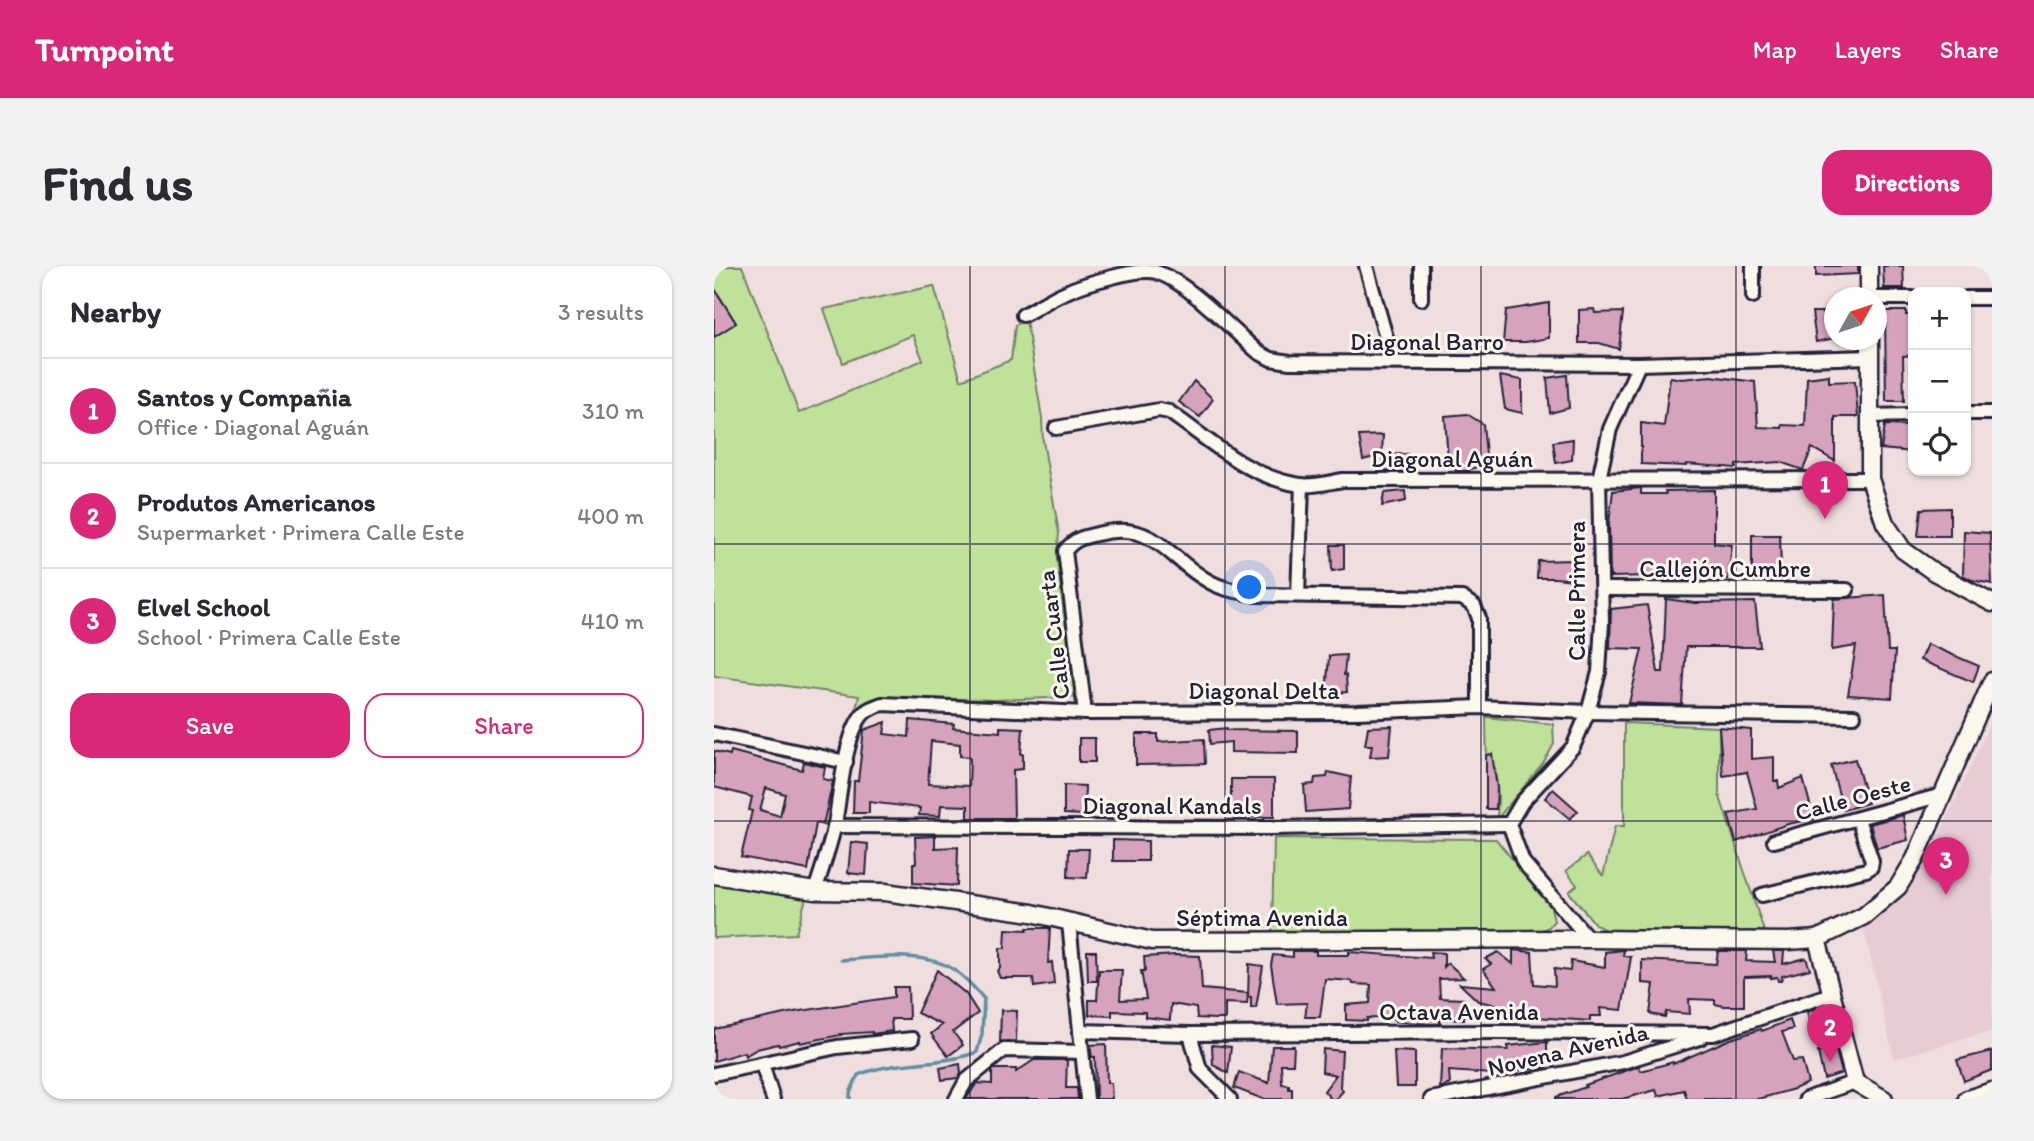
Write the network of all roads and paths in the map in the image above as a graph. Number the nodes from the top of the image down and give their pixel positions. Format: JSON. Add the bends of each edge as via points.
{"nodes":[{"id":1,"x":1366,"y":266,"type":"edge"},
{"id":2,"x":1421,"y":266,"type":"edge"},
{"id":3,"x":1753,"y":266,"type":"edge"},
{"id":4,"x":1869,"y":266,"type":"edge"},
{"id":5,"x":1870,"y":287,"type":"edge"},
{"id":6,"x":1753,"y":296,"type":"dead end"},
{"id":7,"x":1887,"y":298,"type":"edge"},
{"id":8,"x":1908,"y":298,"type":"edge"},
{"id":9,"x":1971,"y":298,"type":"edge"},
{"id":10,"x":1992,"y":298,"type":"edge"},
{"id":11,"x":1421,"y":299,"type":"dead end"},
{"id":12,"x":1023,"y":316,"type":"dead end"},
{"id":13,"x":1870,"y":350,"type":"edge"},
{"id":14,"x":1870,"y":357,"type":"junction"},
{"id":15,"x":1393,"y":362,"type":"junction"},
{"id":16,"x":1639,"y":365,"type":"junction"},
{"id":17,"x":1992,"y":412,"type":"edge"},
{"id":18,"x":1971,"y":413,"type":"edge"},
{"id":19,"x":1908,"y":415,"type":"edge"},
{"id":20,"x":1869,"y":416,"type":"junction"},
{"id":21,"x":1056,"y":428,"type":"dead end"},
{"id":22,"x":1599,"y":478,"type":"junction"},
{"id":23,"x":1870,"y":479,"type":"junction"},
{"id":24,"x":1302,"y":485,"type":"junction"},
{"id":25,"x":1603,"y":589,"type":"junction"},
{"id":26,"x":1847,"y":590,"type":"dead end"},
{"id":27,"x":1298,"y":595,"type":"junction"},
{"id":28,"x":1992,"y":603,"type":"edge"},
{"id":29,"x":1992,"y":681,"type":"edge"},
{"id":30,"x":1479,"y":707,"type":"junction"},
{"id":31,"x":1588,"y":712,"type":"junction"},
{"id":32,"x":1085,"y":713,"type":"junction"},
{"id":33,"x":1854,"y":716,"type":"dead end"},
{"id":34,"x":714,"y":734,"type":"edge"},
{"id":35,"x":846,"y":762,"type":"junction"},
{"id":36,"x":1942,"y":795,"type":"junction"},
{"id":37,"x":1858,"y":819,"type":"junction"},
{"id":38,"x":1509,"y":824,"type":"junction"},
{"id":39,"x":834,"y":826,"type":"junction"},
{"id":40,"x":1774,"y":841,"type":"dead end"},
{"id":41,"x":714,"y":875,"type":"edge"},
{"id":42,"x":815,"y":891,"type":"junction"},
{"id":43,"x":1762,"y":895,"type":"dead end"},
{"id":44,"x":1069,"y":923,"type":"junction"},
{"id":45,"x":1589,"y":939,"type":"junction"},
{"id":46,"x":1816,"y":939,"type":"junction"},
{"id":47,"x":1831,"y":994,"type":"junction"},
{"id":48,"x":1080,"y":1031,"type":"junction"},
{"id":49,"x":1190,"y":1034,"type":"junction"},
{"id":50,"x":1713,"y":1034,"type":"junction"},
{"id":51,"x":912,"y":1039,"type":"dead end"},
{"id":52,"x":1082,"y":1052,"type":"junction"},
{"id":53,"x":762,"y":1064,"type":"junction"},
{"id":54,"x":714,"y":1074,"type":"edge"},
{"id":55,"x":1855,"y":1082,"type":"junction"},
{"id":56,"x":1992,"y":1091,"type":"edge"},
{"id":57,"x":773,"y":1099,"type":"edge"},
{"id":58,"x":956,"y":1099,"type":"edge"},
{"id":59,"x":1087,"y":1099,"type":"edge"},
{"id":60,"x":1230,"y":1099,"type":"edge"},
{"id":61,"x":1431,"y":1099,"type":"edge"},
{"id":62,"x":1806,"y":1099,"type":"edge"},
{"id":63,"x":1884,"y":1099,"type":"edge"},
{"id":64,"x":1967,"y":1099,"type":"edge"}],
"edges":[{"from":1,"to":15,"type":"street"},
{"from":2,"to":11,"type":"street"},
{"from":3,"to":6,"type":"street"},
{"from":4,"to":5,"type":"street"},
{"from":7,"to":8,"type":"street"},
{"from":9,"to":10,"type":"street"},
{"from":12,"to":15,"type":"street","name":"Diagonal Barro","via":[[1067,291],[1137,271],[1153,271],[1186,290],[1271,359]]},
{"from":13,"to":14,"type":"street"},
{"from":14,"to":16,"type":"street","name":"Diagonal Barro"},
{"from":14,"to":20,"type":"street"},
{"from":15,"to":16,"type":"street","name":"Diagonal Barro"},
{"from":16,"to":22,"type":"street","name":"Calle Primera","via":[[1610,429]]},
{"from":17,"to":18,"type":"street"},
{"from":19,"to":20,"type":"street"},
{"from":20,"to":23,"type":"street"},
{"from":21,"to":24,"type":"street","name":"Diagonal Aguán","via":[[1168,412],[1238,464]]},
{"from":22,"to":23,"type":"street","name":"Diagonal Aguán"},
{"from":22,"to":24,"type":"street","name":"Diagonal Aguán","via":[[1343,480]]},
{"from":22,"to":25,"type":"street","name":"Calle Primera"},
{"from":23,"to":28,"type":"street","via":[[1885,523],[1903,550]]},
{"from":24,"to":27,"type":"street"},
{"from":25,"to":26,"type":"street","name":"Callejón Cumbre"},
{"from":25,"to":31,"type":"street","name":"Calle Primera","via":[[1599,672]]},
{"from":27,"to":30,"type":"street","via":[[1462,598],[1474,606],[1479,618]]},
{"from":27,"to":32,"type":"street","name":"Calle Cuarta","via":[[1256,594],[1213,584],[1145,534],[1128,529],[1073,541],[1065,551]]},
{"from":29,"to":36,"type":"street"},
{"from":30,"to":31,"type":"street","name":"Diagonal Delta"},
{"from":30,"to":32,"type":"street","name":"Diagonal Delta"},
{"from":31,"to":33,"type":"street","name":"Diagonal Delta"},
{"from":31,"to":38,"type":"street","name":"Calle Primera","via":[[1573,747],[1522,802]]},
{"from":32,"to":35,"type":"street","name":"Diagonal Delta","via":[[882,705],[863,714]]},
{"from":34,"to":35,"type":"street"},
{"from":35,"to":39,"type":"street","name":"Diagonal Delta"},
{"from":36,"to":37,"type":"street","name":"Calle Oeste"},
{"from":36,"to":46,"type":"street","via":[[1898,887],[1864,916]]},
{"from":37,"to":40,"type":"street","name":"Calle Oeste"},
{"from":37,"to":43,"type":"street","via":[[1871,867]]},
{"from":38,"to":39,"type":"street","name":"Diagonal Kandals"},
{"from":38,"to":45,"type":"street","via":[[1523,862]]},
{"from":39,"to":42,"type":"street","name":"Diagonal Delta"},
{"from":41,"to":42,"type":"street","name":"Séptima Avenida"},
{"from":42,"to":44,"type":"street","name":"Séptima Avenida","via":[[885,892],[1032,913]]},
{"from":44,"to":45,"type":"street","name":"Séptima Avenida","via":[[1152,941]]},
{"from":44,"to":48,"type":"street"},
{"from":45,"to":46,"type":"street","name":"Séptima Avenida"},
{"from":46,"to":47,"type":"street"},
{"from":47,"to":50,"type":"street","name":"Octava Avenida"},
{"from":47,"to":55,"type":"street"},
{"from":48,"to":49,"type":"street","name":"Octava Avenida"},
{"from":48,"to":52,"type":"street"},
{"from":49,"to":50,"type":"street","name":"Octava Avenida"},
{"from":49,"to":60,"type":"street","via":[[1200,1069]]},
{"from":50,"to":61,"type":"street","name":"Novena Avenida","via":[[1623,1062]]},
{"from":51,"to":53,"type":"street","via":[[837,1047]]},
{"from":52,"to":58,"type":"street","via":[[1004,1050],[966,1081]]},
{"from":52,"to":59,"type":"street"},
{"from":53,"to":54,"type":"street"},
{"from":53,"to":57,"type":"street"},
{"from":55,"to":62,"type":"street"},
{"from":55,"to":63,"type":"street"},
{"from":56,"to":64,"type":"street"}]}
